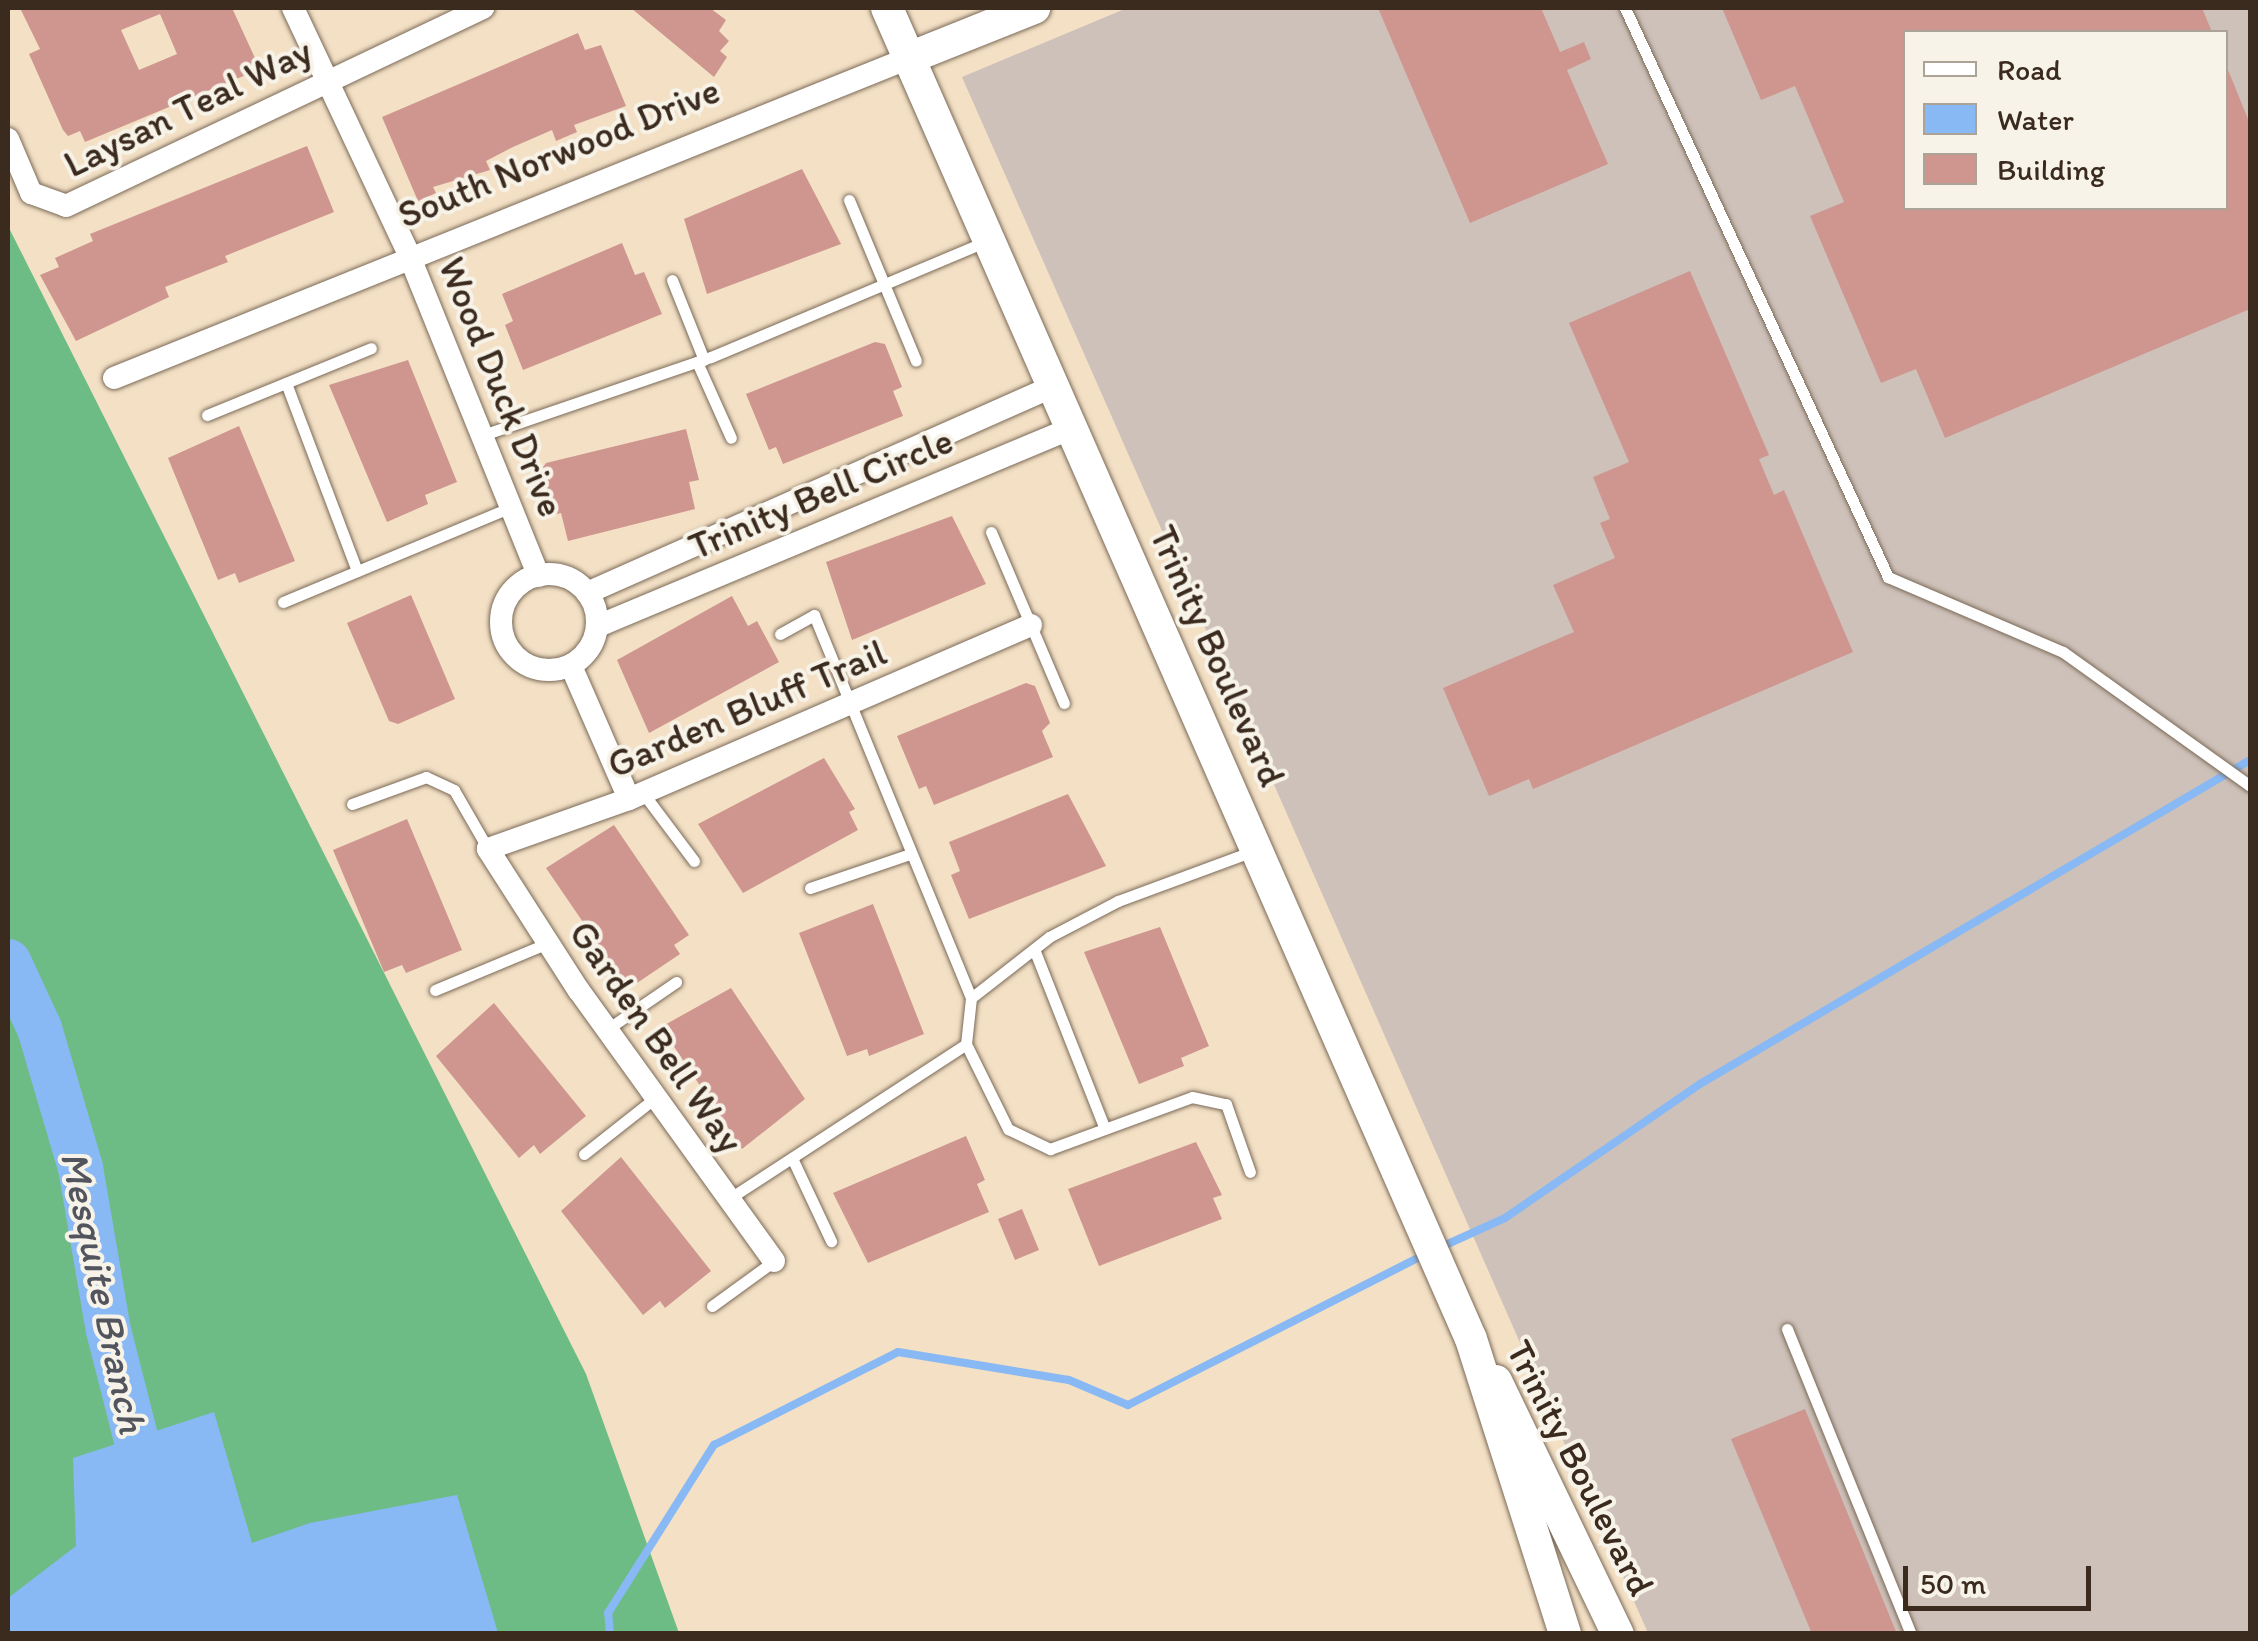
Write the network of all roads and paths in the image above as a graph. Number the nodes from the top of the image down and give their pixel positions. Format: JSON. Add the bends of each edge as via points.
{"nodes":[{"id":1,"x":293,"y":8,"type":"edge"},
{"id":2,"x":483,"y":8,"type":"edge"},
{"id":3,"x":887,"y":8,"type":"edge"},
{"id":4,"x":1034,"y":8,"type":"edge"},
{"id":5,"x":1625,"y":8,"type":"edge"},
{"id":6,"x":910,"y":58,"type":"junction"},
{"id":7,"x":326,"y":80,"type":"junction"},
{"id":8,"x":8,"y":139,"type":"edge"},
{"id":9,"x":849,"y":200,"type":"dead end"},
{"id":10,"x":990,"y":239,"type":"junction"},
{"id":11,"x":409,"y":255,"type":"junction"},
{"id":12,"x":672,"y":280,"type":"dead end"},
{"id":13,"x":882,"y":283,"type":"junction"},
{"id":14,"x":371,"y":348,"type":"dead end"},
{"id":15,"x":701,"y":361,"type":"junction"},
{"id":16,"x":916,"y":361,"type":"dead end"},
{"id":17,"x":114,"y":378,"type":"dead end"},
{"id":18,"x":286,"y":383,"type":"junction"},
{"id":19,"x":1054,"y":386,"type":"junction"},
{"id":20,"x":207,"y":415,"type":"dead end"},
{"id":21,"x":1072,"y":428,"type":"junction"},
{"id":22,"x":482,"y":436,"type":"junction"},
{"id":23,"x":731,"y":438,"type":"dead end"},
{"id":24,"x":512,"y":507,"type":"junction"},
{"id":25,"x":991,"y":532,"type":"dead end"},
{"id":26,"x":357,"y":571,"type":"junction"},
{"id":27,"x":539,"y":576,"type":"junction"},
{"id":28,"x":588,"y":593,"type":"junction"},
{"id":29,"x":283,"y":602,"type":"dead end"},
{"id":30,"x":1031,"y":624,"type":"junction"},
{"id":31,"x":598,"y":626,"type":"junction"},
{"id":32,"x":780,"y":634,"type":"dead end"},
{"id":33,"x":570,"y":666,"type":"junction"},
{"id":34,"x":1064,"y":703,"type":"dead end"},
{"id":35,"x":846,"y":706,"type":"junction"},
{"id":36,"x":2250,"y":786,"type":"edge"},
{"id":37,"x":636,"y":796,"type":"junction"},
{"id":38,"x":352,"y":804,"type":"dead end"},
{"id":39,"x":488,"y":849,"type":"junction"},
{"id":40,"x":1258,"y":849,"type":"junction"},
{"id":41,"x":910,"y":854,"type":"junction"},
{"id":42,"x":694,"y":861,"type":"dead end"},
{"id":43,"x":810,"y":888,"type":"dead end"},
{"id":44,"x":548,"y":943,"type":"junction"},
{"id":45,"x":1034,"y":949,"type":"junction"},
{"id":46,"x":676,"y":982,"type":"dead end"},
{"id":47,"x":435,"y":990,"type":"dead end"},
{"id":48,"x":971,"y":998,"type":"junction"},
{"id":49,"x":606,"y":1030,"type":"junction"},
{"id":50,"x":966,"y":1044,"type":"junction"},
{"id":51,"x":655,"y":1098,"type":"junction"},
{"id":52,"x":1106,"y":1129,"type":"junction"},
{"id":53,"x":584,"y":1154,"type":"dead end"},
{"id":54,"x":792,"y":1158,"type":"junction"},
{"id":55,"x":1250,"y":1172,"type":"dead end"},
{"id":56,"x":727,"y":1200,"type":"junction"},
{"id":57,"x":831,"y":1241,"type":"dead end"},
{"id":58,"x":774,"y":1262,"type":"joint"},
{"id":59,"x":712,"y":1306,"type":"dead end"},
{"id":60,"x":1787,"y":1328,"type":"dead end"},
{"id":61,"x":1470,"y":1339,"type":"junction"},
{"id":62,"x":1564,"y":1634,"type":"edge"},
{"id":63,"x":1618,"y":1634,"type":"edge"},
{"id":64,"x":1911,"y":1634,"type":"edge"}],
"edges":[{"from":1,"to":7,"type":"street","name":"Wood Duck Drive"},
{"from":2,"to":7,"type":"street","name":"Laysan Teal Way"},
{"from":3,"to":6,"type":"main road","name":"Trinity Boulevard"},
{"from":4,"to":6,"type":"main road","name":"South Norwood Drive"},
{"from":5,"to":36,"type":"lane","via":[[1888,578],[2063,652]]},
{"from":6,"to":10,"type":"main road","name":"Trinity Boulevard"},
{"from":6,"to":11,"type":"street","name":"South Norwood Drive"},
{"from":7,"to":8,"type":"street","name":"Laysan Teal Way","via":[[66,206],[31,194]]},
{"from":7,"to":11,"type":"street","name":"Wood Duck Drive"},
{"from":9,"to":13,"type":"lane"},
{"from":10,"to":13,"type":"lane"},
{"from":10,"to":19,"type":"main road","name":"Trinity Boulevard"},
{"from":11,"to":17,"type":"street","name":"South Norwood Drive"},
{"from":11,"to":22,"type":"street","name":"Wood Duck Drive"},
{"from":12,"to":15,"type":"lane"},
{"from":13,"to":15,"type":"lane"},
{"from":13,"to":16,"type":"lane"},
{"from":14,"to":18,"type":"lane"},
{"from":15,"to":22,"type":"lane"},
{"from":15,"to":23,"type":"lane"},
{"from":18,"to":20,"type":"lane"},
{"from":18,"to":26,"type":"lane"},
{"from":19,"to":21,"type":"main road","name":"Trinity Boulevard"},
{"from":19,"to":28,"type":"street","name":"Trinity Bell Circle"},
{"from":21,"to":31,"type":"street","name":"Trinity Bell Circle"},
{"from":21,"to":40,"type":"main road","name":"Trinity Boulevard"},
{"from":22,"to":24,"type":"street","name":"Wood Duck Drive"},
{"from":24,"to":26,"type":"lane"},
{"from":24,"to":27,"type":"street","name":"Wood Duck Drive"},
{"from":25,"to":30,"type":"lane"},
{"from":26,"to":29,"type":"lane"},
{"from":27,"to":28,"type":"street","via":[[567,578]]},
{"from":27,"to":33,"type":"street","via":[[512,590],[503,608],[507,646],[535,669]]},
{"from":28,"to":31,"type":"street"},
{"from":30,"to":34,"type":"lane"},
{"from":30,"to":35,"type":"street","name":"Garden Bluff Trail"},
{"from":31,"to":33,"type":"street","via":[[585,655]]},
{"from":32,"to":35,"type":"lane","via":[[814,615]]},
{"from":33,"to":37,"type":"street"},
{"from":35,"to":37,"type":"street","name":"Garden Bluff Trail"},
{"from":35,"to":41,"type":"lane"},
{"from":37,"to":39,"type":"street","name":"Garden Bluff Trail"},
{"from":37,"to":42,"type":"lane"},
{"from":38,"to":39,"type":"lane","via":[[426,777],[454,790]]},
{"from":39,"to":44,"type":"street","name":"Garden Bell Way"},
{"from":40,"to":45,"type":"lane","via":[[1118,901]]},
{"from":40,"to":61,"type":"main road","name":"Trinity Boulevard"},
{"from":41,"to":43,"type":"lane"},
{"from":41,"to":48,"type":"lane"},
{"from":44,"to":47,"type":"lane"},
{"from":44,"to":49,"type":"street","name":"Garden Bell Way"},
{"from":45,"to":48,"type":"lane"},
{"from":45,"to":52,"type":"lane"},
{"from":46,"to":49,"type":"lane"},
{"from":48,"to":50,"type":"lane"},
{"from":49,"to":51,"type":"street","name":"Garden Bell Way"},
{"from":50,"to":52,"type":"lane","via":[[1008,1129],[1050,1149]]},
{"from":50,"to":54,"type":"lane"},
{"from":51,"to":53,"type":"lane"},
{"from":51,"to":56,"type":"street","name":"Garden Bell Way"},
{"from":52,"to":55,"type":"lane","via":[[1192,1097],[1226,1104]]},
{"from":54,"to":56,"type":"lane"},
{"from":54,"to":57,"type":"lane"},
{"from":56,"to":58,"type":"street","name":"Garden Bell Way"},
{"from":58,"to":59,"type":"lane"},
{"from":60,"to":64,"type":"lane"},
{"from":61,"to":62,"type":"main road","name":"Trinity Boulevard"},
{"from":61,"to":63,"type":"main road","name":"Trinity Boulevard","via":[[1520,1423]]}]}
